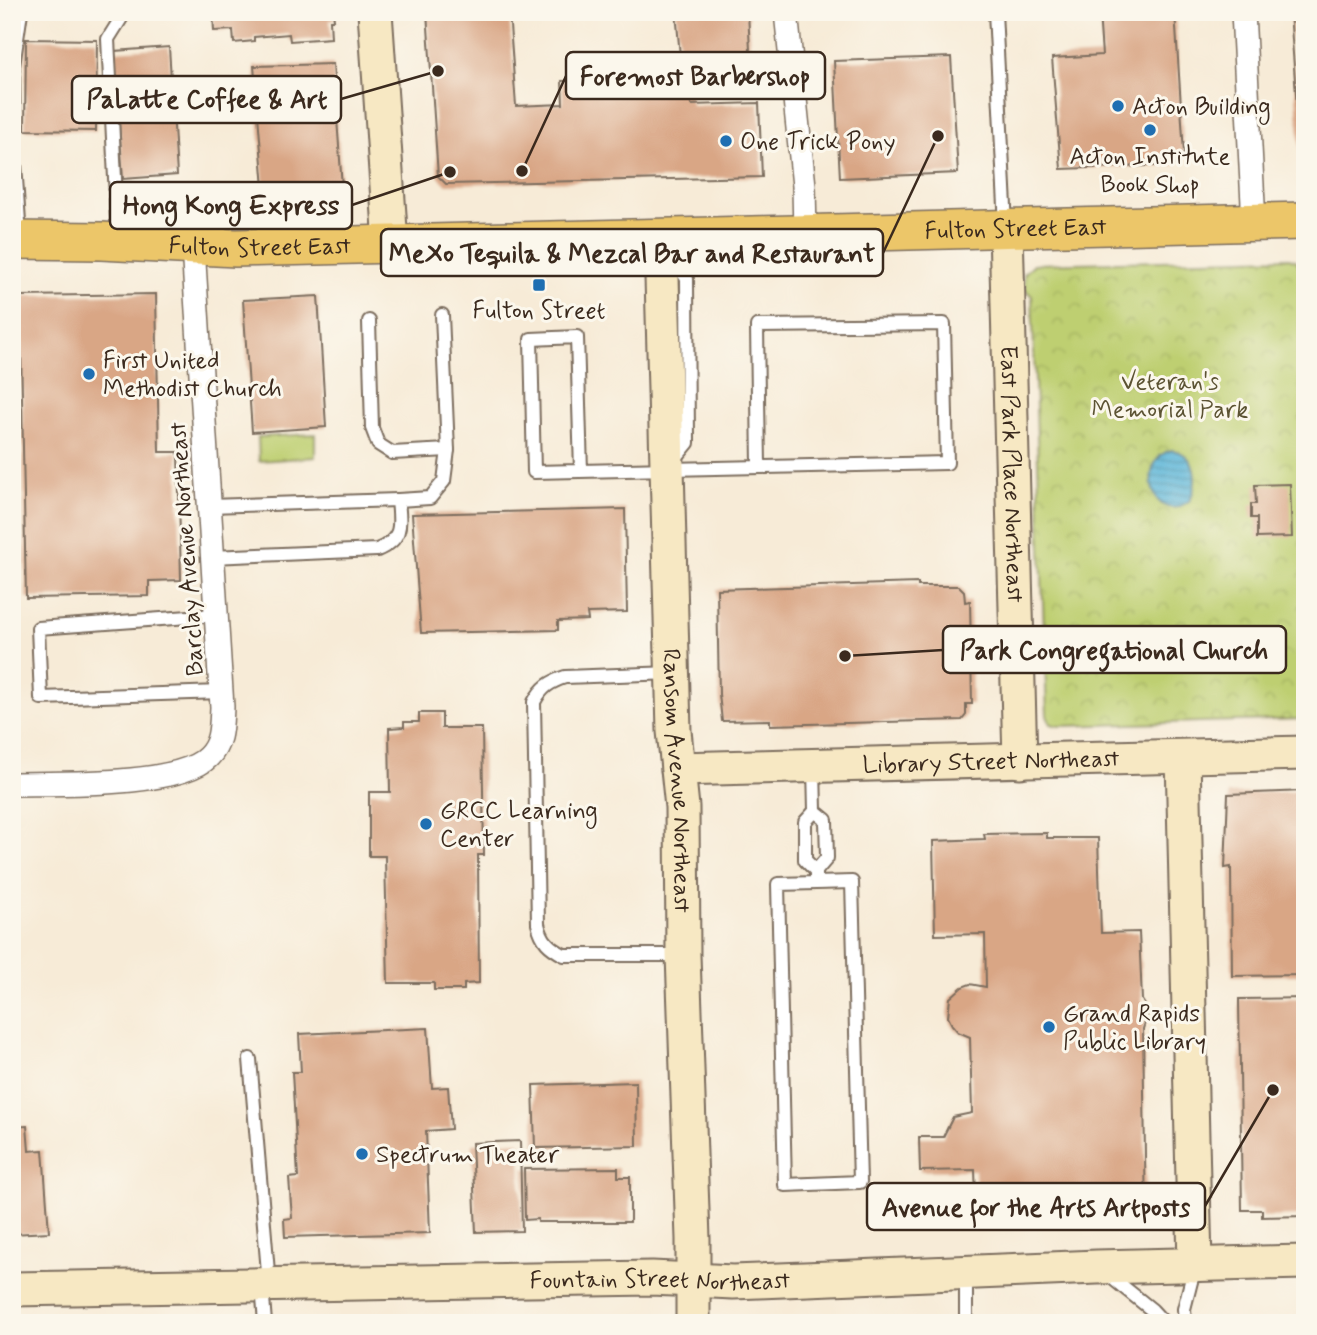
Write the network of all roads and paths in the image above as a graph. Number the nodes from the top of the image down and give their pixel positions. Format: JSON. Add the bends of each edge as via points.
{"nodes":[{"id":1,"x":21,"y":12,"type":"edge"},
{"id":2,"x":125,"y":12,"type":"edge"},
{"id":3,"x":375,"y":12,"type":"edge"},
{"id":4,"x":786,"y":12,"type":"edge"},
{"id":5,"x":995,"y":12,"type":"edge"},
{"id":6,"x":1242,"y":12,"type":"edge"},
{"id":7,"x":1305,"y":222,"type":"edge"},
{"id":8,"x":1254,"y":223,"type":"junction"},
{"id":9,"x":1006,"y":229,"type":"junction"},
{"id":10,"x":805,"y":235,"type":"junction"},
{"id":11,"x":661,"y":239,"type":"junction"},
{"id":12,"x":17,"y":240,"type":"edge"},
{"id":13,"x":118,"y":242,"type":"junction"},
{"id":14,"x":391,"y":244,"type":"junction"},
{"id":15,"x":193,"y":247,"type":"junction"},
{"id":16,"x":442,"y":315,"type":"dead end"},
{"id":17,"x":369,"y":321,"type":"dead end"},
{"id":18,"x":448,"y":450,"type":"junction"},
{"id":19,"x":759,"y":466,"type":"junction"},
{"id":20,"x":667,"y":469,"type":"junction"},
{"id":21,"x":581,"y":471,"type":"junction"},
{"id":22,"x":398,"y":500,"type":"junction"},
{"id":23,"x":209,"y":506,"type":"junction"},
{"id":24,"x":212,"y":557,"type":"junction"},
{"id":25,"x":216,"y":615,"type":"junction"},
{"id":26,"x":672,"y":673,"type":"junction"},
{"id":27,"x":221,"y":692,"type":"junction"},
{"id":28,"x":1305,"y":753,"type":"edge"},
{"id":29,"x":1183,"y":757,"type":"junction"},
{"id":30,"x":1020,"y":761,"type":"junction"},
{"id":31,"x":814,"y":766,"type":"junction"},
{"id":32,"x":678,"y":769,"type":"junction"},
{"id":33,"x":12,"y":784,"type":"edge"},
{"id":34,"x":815,"y":811,"type":"junction"},
{"id":35,"x":816,"y":877,"type":"junction"},
{"id":36,"x":683,"y":955,"type":"junction"},
{"id":37,"x":250,"y":1059,"type":"dead end"},
{"id":38,"x":1305,"y":1262,"type":"edge"},
{"id":39,"x":1195,"y":1265,"type":"junction"},
{"id":40,"x":1097,"y":1267,"type":"junction"},
{"id":41,"x":966,"y":1272,"type":"junction"},
{"id":42,"x":693,"y":1280,"type":"junction"},
{"id":43,"x":265,"y":1285,"type":"junction"},
{"id":44,"x":12,"y":1289,"type":"edge"},
{"id":45,"x":265,"y":1323,"type":"edge"},
{"id":46,"x":694,"y":1323,"type":"edge"},
{"id":47,"x":966,"y":1323,"type":"edge"},
{"id":48,"x":1164,"y":1323,"type":"edge"},
{"id":49,"x":1185,"y":1323,"type":"edge"}],
"edges":[{"from":1,"to":12,"type":"lane","via":[[13,66]]},
{"from":2,"to":13,"type":"lane","via":[[108,39]]},
{"from":3,"to":14,"type":"street"},
{"from":4,"to":10,"type":"street"},
{"from":5,"to":9,"type":"lane"},
{"from":6,"to":8,"type":"street"},
{"from":7,"to":8,"type":"main road","name":"Fulton Street East"},
{"from":8,"to":9,"type":"main road","name":"Fulton Street East"},
{"from":9,"to":10,"type":"main road","name":"Fulton Street East"},
{"from":9,"to":30,"type":"street","name":"East Park Place Northeast"},
{"from":10,"to":11,"type":"main road","name":"Fulton Street East"},
{"from":11,"to":14,"type":"main road","name":"Fulton Street East"},
{"from":11,"to":20,"type":"street","name":"Ransom Avenue Northeast"},
{"from":12,"to":13,"type":"main road","name":"Fulton Street East"},
{"from":13,"to":15,"type":"main road","name":"Fulton Street East"},
{"from":14,"to":15,"type":"main road","name":"Fulton Street East"},
{"from":15,"to":23,"type":"street","name":"Barclay Avenue Northeast"},
{"from":16,"to":18,"type":"lane"},
{"from":17,"to":18,"type":"lane","via":[[372,428],[378,444],[392,453]]},
{"from":18,"to":22,"type":"lane","via":[[444,481],[430,498]]},
{"from":19,"to":19,"type":"lane","via":[[947,463],[944,324],[757,326]]},
{"from":19,"to":20,"type":"lane"},
{"from":20,"to":21,"type":"lane"},
{"from":20,"to":26,"type":"street","name":"Ransom Avenue Northeast"},
{"from":21,"to":21,"type":"lane","via":[[534,472],[531,339],[577,337]]},
{"from":22,"to":23,"type":"lane"},
{"from":22,"to":24,"type":"lane","via":[[400,528],[391,544],[377,550]]},
{"from":23,"to":24,"type":"street","name":"Barclay Avenue Northeast"},
{"from":24,"to":25,"type":"street","name":"Barclay Avenue Northeast"},
{"from":25,"to":27,"type":"street","name":"Barclay Avenue Northeast"},
{"from":25,"to":27,"type":"lane","via":[[38,628],[41,698]]},
{"from":26,"to":32,"type":"street","name":"Ransom Avenue Northeast"},
{"from":26,"to":36,"type":"lane","via":[[565,677],[550,682],[534,702],[538,924],[541,937],[564,956]]},
{"from":27,"to":33,"type":"street","name":"Barclay Avenue Northeast","via":[[219,739],[207,758],[179,772],[124,781]]},
{"from":28,"to":29,"type":"street","name":"Library Street Northeast"},
{"from":29,"to":30,"type":"street","name":"Library Street Northeast"},
{"from":29,"to":39,"type":"street"},
{"from":30,"to":31,"type":"street","name":"Library Street Northeast"},
{"from":31,"to":32,"type":"street","name":"Library Street Northeast"},
{"from":31,"to":34,"type":"lane"},
{"from":32,"to":36,"type":"street","name":"Ransom Avenue Northeast"},
{"from":34,"to":35,"type":"lane","via":[[805,822],[804,860]]},
{"from":34,"to":35,"type":"lane","via":[[826,820],[827,848],[827,858]]},
{"from":35,"to":35,"type":"lane","via":[[778,884],[785,1185],[859,1182],[852,882]]},
{"from":36,"to":42,"type":"street","name":"Ransom Avenue Northeast"},
{"from":37,"to":43,"type":"lane"},
{"from":38,"to":39,"type":"street","name":"Fountain Street Northeast"},
{"from":39,"to":40,"type":"street","name":"Fountain Street Northeast"},
{"from":39,"to":49,"type":"lane"},
{"from":40,"to":41,"type":"street","name":"Fountain Street Northeast"},
{"from":40,"to":48,"type":"lane"},
{"from":41,"to":42,"type":"street","name":"Fountain Street Northeast"},
{"from":41,"to":47,"type":"lane"},
{"from":42,"to":43,"type":"street","name":"Fountain Street Northeast"},
{"from":42,"to":46,"type":"street","name":"Ransom Avenue Northeast"},
{"from":43,"to":44,"type":"street","name":"Fountain Street Northeast"},
{"from":43,"to":45,"type":"lane"}]}
